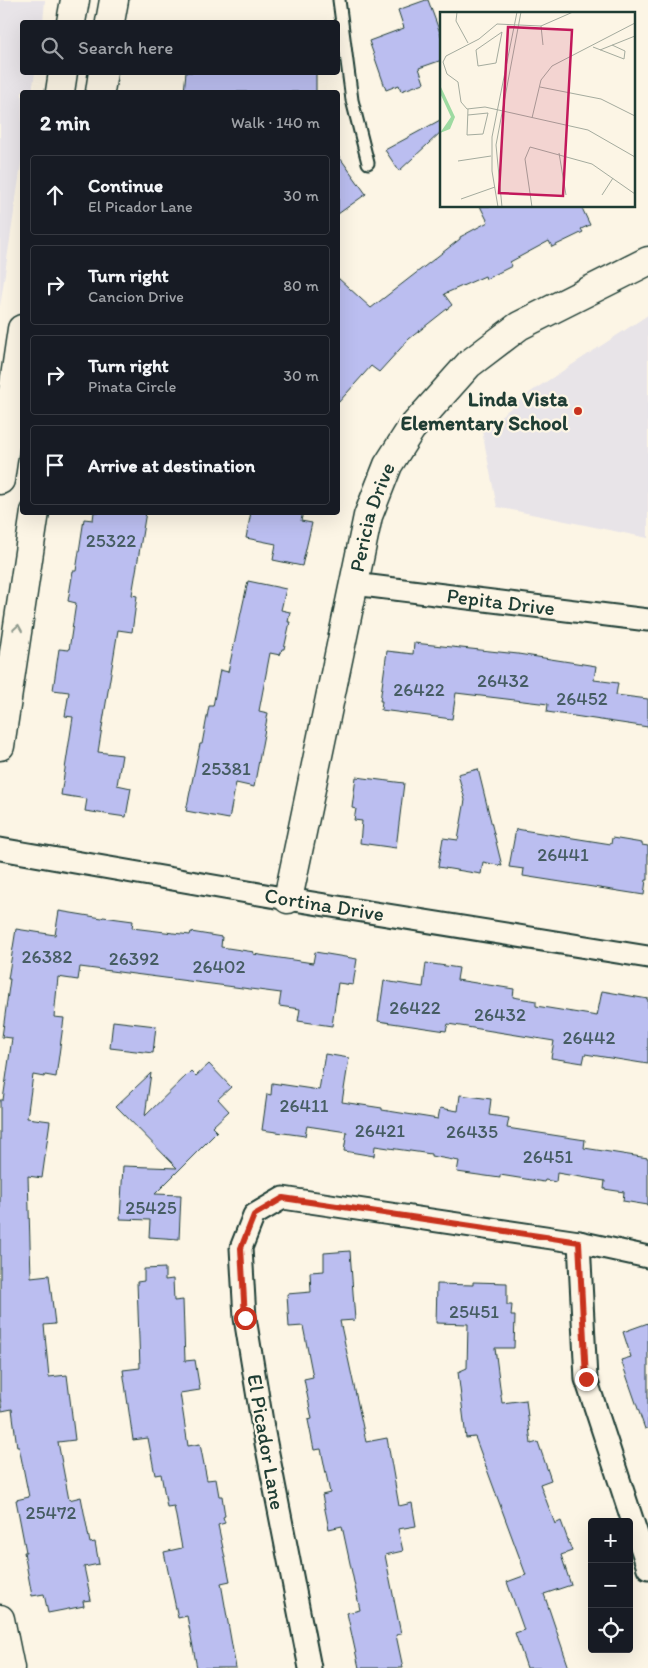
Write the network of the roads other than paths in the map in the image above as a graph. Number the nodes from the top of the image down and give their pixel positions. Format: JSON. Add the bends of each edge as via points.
{"nodes":[{"id":1,"x":75,"y":0,"type":"edge"},
{"id":2,"x":114,"y":0,"type":"edge"},
{"id":3,"x":339,"y":0,"type":"edge"},
{"id":4,"x":71,"y":20,"type":"edge"},
{"id":5,"x":110,"y":20,"type":"edge"},
{"id":6,"x":63,"y":75,"type":"edge"},
{"id":7,"x":103,"y":75,"type":"edge"},
{"id":8,"x":60,"y":90,"type":"edge"},
{"id":9,"x":100,"y":90,"type":"edge"},
{"id":10,"x":368,"y":163,"type":"dead end"},
{"id":11,"x":648,"y":261,"type":"edge"},
{"id":12,"x":20,"y":343,"type":"edge"},
{"id":13,"x":0,"y":480,"type":"edge"},
{"id":14,"x":36,"y":515,"type":"edge"},
{"id":15,"x":354,"y":584,"type":"junction"},
{"id":16,"x":648,"y":620,"type":"edge"},
{"id":17,"x":0,"y":746,"type":"edge"},
{"id":18,"x":0,"y":849,"type":"edge"},
{"id":19,"x":288,"y":899,"type":"junction"},
{"id":20,"x":648,"y":957,"type":"edge"},
{"id":21,"x":579,"y":1242,"type":"junction"},
{"id":22,"x":648,"y":1257,"type":"edge"},
{"id":23,"x":648,"y":1568,"type":"edge"},
{"id":24,"x":0,"y":1619,"type":"edge"},
{"id":25,"x":10,"y":1668,"type":"edge"},
{"id":26,"x":310,"y":1668,"type":"edge"}],
"edges":[{"from":1,"to":4,"type":"street"},
{"from":2,"to":5,"type":"street"},
{"from":3,"to":10,"type":"lane","via":[[352,100]]},
{"from":6,"to":8,"type":"street"},
{"from":7,"to":9,"type":"street"},
{"from":11,"to":15,"type":"street","name":"Pericia Drive","via":[[518,326],[469,364],[411,429],[388,465],[368,516]]},
{"from":12,"to":13,"type":"street"},
{"from":17,"to":14,"type":"street","one_way":true},
{"from":15,"to":16,"type":"street","name":"Pepita Drive"},
{"from":15,"to":19,"type":"street","name":"Pericia Drive"},
{"from":18,"to":19,"type":"street","name":"Cortina Drive"},
{"from":19,"to":20,"type":"street","name":"Cortina Drive"},
{"from":21,"to":22,"type":"street"},
{"from":21,"to":23,"type":"street","via":[[586,1379]]},
{"from":21,"to":26,"type":"street","name":"El Picador Lane","via":[[283,1198],[254,1215],[241,1248],[245,1318]]},
{"from":24,"to":25,"type":"street"}]}
